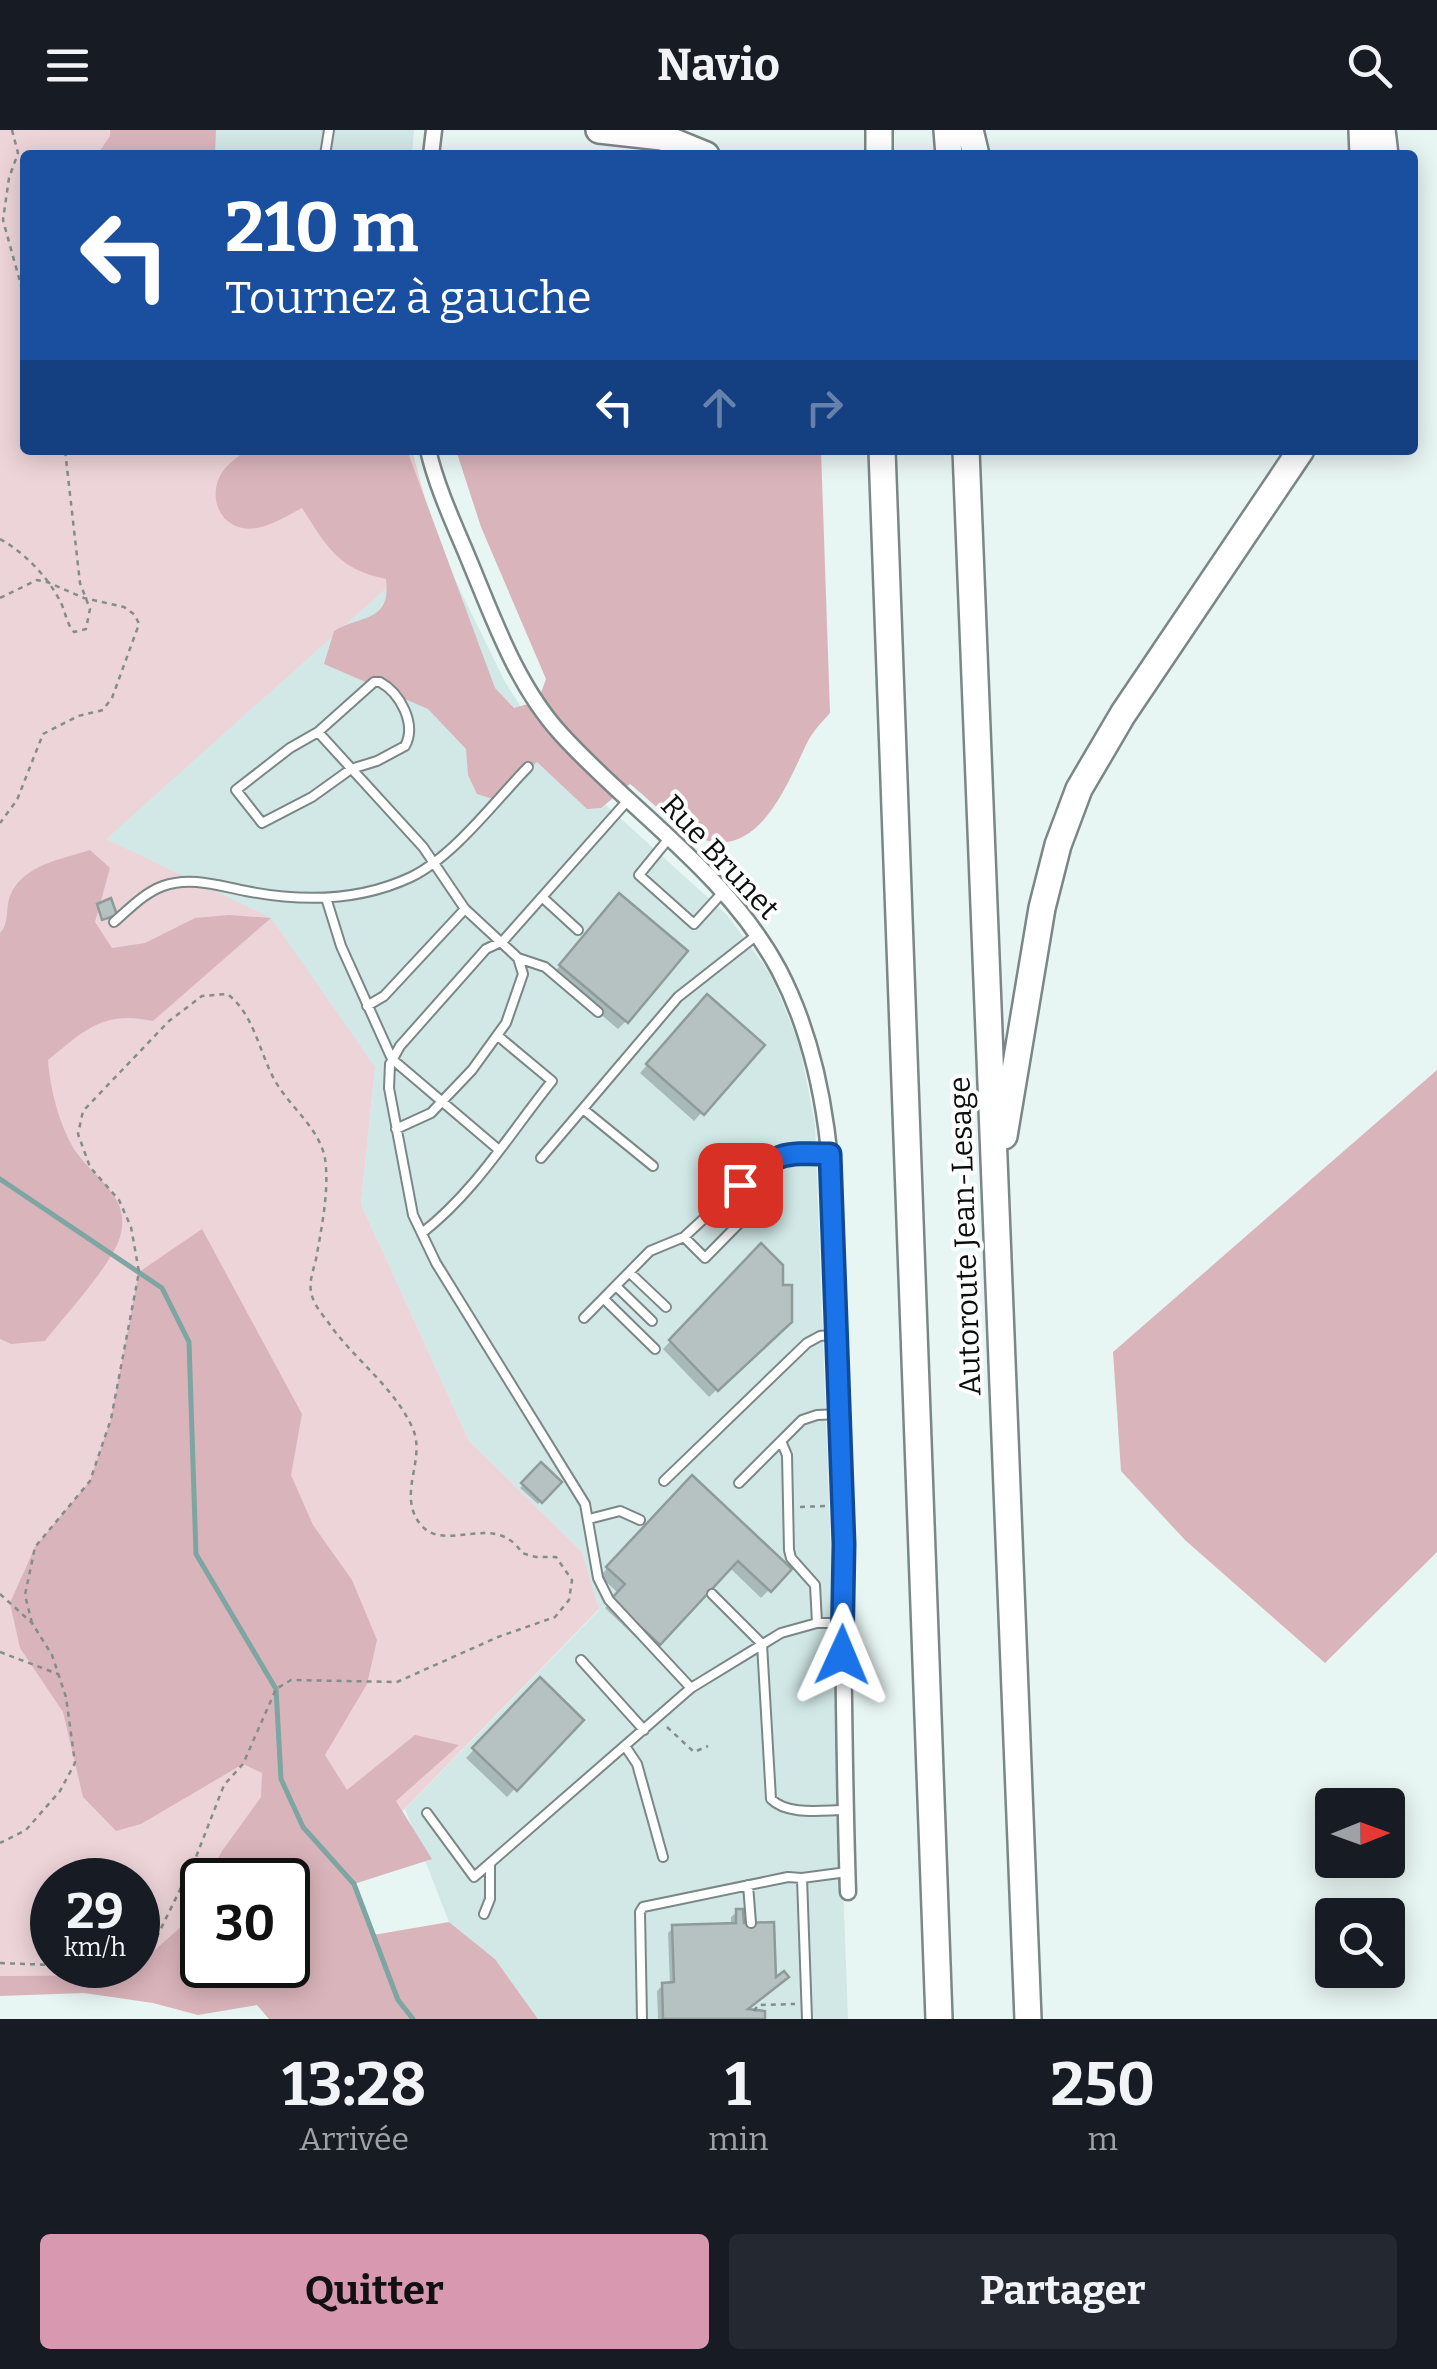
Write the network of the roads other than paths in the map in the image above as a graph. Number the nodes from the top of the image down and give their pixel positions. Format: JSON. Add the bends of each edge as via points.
{"nodes":[{"id":1,"x":599,"y":130,"type":"edge"},
{"id":2,"x":693,"y":150,"type":"edge"},
{"id":3,"x":430,"y":455,"type":"edge"},
{"id":4,"x":866,"y":455,"type":"edge"},
{"id":5,"x":882,"y":455,"type":"edge"},
{"id":6,"x":966,"y":455,"type":"edge"},
{"id":7,"x":1298,"y":455,"type":"edge"},
{"id":8,"x":884,"y":539,"type":"junction"},
{"id":9,"x":318,"y":732,"type":"junction"},
{"id":10,"x":528,"y":768,"type":"dead end"},
{"id":11,"x":350,"y":769,"type":"junction"},
{"id":12,"x":629,"y":799,"type":"junction"},
{"id":13,"x":670,"y":837,"type":"junction"},
{"id":14,"x":433,"y":863,"type":"junction"},
{"id":15,"x":724,"y":892,"type":"junction"},
{"id":16,"x":542,"y":897,"type":"junction"},
{"id":17,"x":327,"y":900,"type":"junction"},
{"id":18,"x":465,"y":908,"type":"junction"},
{"id":19,"x":114,"y":922,"type":"dead end"},
{"id":20,"x":578,"y":930,"type":"dead end"},
{"id":21,"x":757,"y":935,"type":"junction"},
{"id":22,"x":503,"y":940,"type":"junction"},
{"id":23,"x":518,"y":958,"type":"junction"},
{"id":24,"x":366,"y":1006,"type":"junction"},
{"id":25,"x":598,"y":1012,"type":"dead end"},
{"id":26,"x":498,"y":1036,"type":"junction"},
{"id":27,"x":392,"y":1059,"type":"junction"},
{"id":28,"x":442,"y":1103,"type":"junction"},
{"id":29,"x":583,"y":1109,"type":"junction"},
{"id":30,"x":396,"y":1129,"type":"junction"},
{"id":31,"x":499,"y":1150,"type":"junction"},
{"id":32,"x":830,"y":1154,"type":"junction"},
{"id":33,"x":541,"y":1158,"type":"dead end"},
{"id":34,"x":654,"y":1166,"type":"dead end"},
{"id":35,"x":740,"y":1185,"type":"junction"},
{"id":36,"x":996,"y":1185,"type":"junction"},
{"id":37,"x":771,"y":1191,"type":"dead end"},
{"id":38,"x":758,"y":1203,"type":"junction"},
{"id":39,"x":422,"y":1233,"type":"junction"},
{"id":40,"x":684,"y":1237,"type":"junction"},
{"id":41,"x":630,"y":1273,"type":"junction"},
{"id":42,"x":617,"y":1287,"type":"junction"},
{"id":43,"x":604,"y":1300,"type":"junction"},
{"id":44,"x":666,"y":1307,"type":"dead end"},
{"id":45,"x":584,"y":1318,"type":"dead end"},
{"id":46,"x":652,"y":1321,"type":"dead end"},
{"id":47,"x":837,"y":1334,"type":"junction"},
{"id":48,"x":655,"y":1349,"type":"dead end"},
{"id":49,"x":840,"y":1414,"type":"junction"},
{"id":50,"x":781,"y":1441,"type":"junction"},
{"id":51,"x":664,"y":1481,"type":"dead end"},
{"id":52,"x":739,"y":1483,"type":"dead end"},
{"id":53,"x":842,"y":1505,"type":"junction"},
{"id":54,"x":825,"y":1506,"type":"road end"},
{"id":55,"x":589,"y":1518,"type":"junction"},
{"id":56,"x":640,"y":1520,"type":"dead end"},
{"id":57,"x":712,"y":1594,"type":"dead end"},
{"id":58,"x":817,"y":1624,"type":"junction"},
{"id":59,"x":843,"y":1624,"type":"junction"},
{"id":60,"x":762,"y":1644,"type":"junction"},
{"id":61,"x":581,"y":1660,"type":"dead end"},
{"id":62,"x":690,"y":1688,"type":"junction"},
{"id":63,"x":644,"y":1730,"type":"junction"},
{"id":64,"x":624,"y":1746,"type":"junction"},
{"id":65,"x":845,"y":1810,"type":"junction"},
{"id":66,"x":427,"y":1813,"type":"dead end"},
{"id":67,"x":662,"y":1857,"type":"dead end"},
{"id":68,"x":490,"y":1864,"type":"junction"},
{"id":69,"x":847,"y":1872,"type":"junction"},
{"id":70,"x":802,"y":1878,"type":"junction"},
{"id":71,"x":748,"y":1885,"type":"junction"},
{"id":72,"x":848,"y":1892,"type":"dead end"},
{"id":73,"x":484,"y":1914,"type":"dead end"},
{"id":74,"x":750,"y":1923,"type":"dead end"},
{"id":75,"x":642,"y":2019,"type":"edge"},
{"id":76,"x":807,"y":2019,"type":"edge"},
{"id":77,"x":940,"y":2019,"type":"edge"},
{"id":78,"x":1028,"y":2019,"type":"edge"}],
"edges":[{"from":1,"to":2,"type":"highway","via":[[662,138]]},
{"from":3,"to":12,"type":"street","name":"Rue Brunet","via":[[528,689],[561,734]]},
{"from":4,"to":8,"type":"highway"},
{"from":5,"to":8,"type":"highway","name":"Autoroute Jean-Lesage"},
{"from":6,"to":36,"type":"highway","name":"Autoroute Jean-Lesage"},
{"from":7,"to":36,"type":"highway","via":[[1122,714],[1076,799],[1042,908]]},
{"from":8,"to":77,"type":"highway","name":"Autoroute Jean-Lesage"},
{"from":9,"to":11,"type":"lane"},
{"from":9,"to":11,"type":"lane","via":[[374,682],[395,693],[409,725],[405,746]]},
{"from":9,"to":11,"type":"lane","via":[[236,790],[262,823]]},
{"from":10,"to":14,"type":"lane"},
{"from":11,"to":14,"type":"lane"},
{"from":12,"to":13,"type":"street","name":"Rue Brunet"},
{"from":12,"to":16,"type":"lane"},
{"from":13,"to":15,"type":"street","name":"Rue Brunet"},
{"from":13,"to":15,"type":"lane","via":[[639,875],[694,924]]},
{"from":14,"to":17,"type":"lane","via":[[396,882]]},
{"from":14,"to":18,"type":"lane"},
{"from":15,"to":21,"type":"street","name":"Rue Brunet"},
{"from":16,"to":20,"type":"lane"},
{"from":16,"to":22,"type":"lane"},
{"from":17,"to":19,"type":"lane","via":[[176,883],[155,890]]},
{"from":17,"to":24,"type":"lane"},
{"from":18,"to":22,"type":"lane"},
{"from":18,"to":24,"type":"lane","via":[[384,996]]},
{"from":21,"to":29,"type":"lane","via":[[689,985]]},
{"from":21,"to":32,"type":"street","name":"Rue Brunet","via":[[812,1052]]},
{"from":22,"to":23,"type":"lane"},
{"from":22,"to":27,"type":"lane","via":[[486,949]]},
{"from":23,"to":25,"type":"lane","via":[[545,968]]},
{"from":23,"to":26,"type":"lane","via":[[522,982]]},
{"from":24,"to":27,"type":"lane"},
{"from":26,"to":28,"type":"lane"},
{"from":26,"to":31,"type":"lane","via":[[552,1081]]},
{"from":27,"to":28,"type":"lane"},
{"from":27,"to":30,"type":"lane"},
{"from":28,"to":30,"type":"lane"},
{"from":28,"to":31,"type":"lane"},
{"from":29,"to":33,"type":"lane"},
{"from":29,"to":34,"type":"lane"},
{"from":30,"to":39,"type":"lane","via":[[407,1196]]},
{"from":31,"to":39,"type":"lane","via":[[458,1202]]},
{"from":32,"to":35,"type":"lane","via":[[776,1156]]},
{"from":32,"to":47,"type":"street","name":"Rue Brunet"},
{"from":35,"to":38,"type":"lane"},
{"from":35,"to":40,"type":"lane"},
{"from":36,"to":78,"type":"highway","name":"Autoroute Jean-Lesage"},
{"from":37,"to":38,"type":"lane"},
{"from":38,"to":40,"type":"lane","via":[[705,1258]]},
{"from":39,"to":55,"type":"lane"},
{"from":40,"to":41,"type":"lane","via":[[650,1252]]},
{"from":41,"to":42,"type":"lane"},
{"from":41,"to":44,"type":"lane"},
{"from":42,"to":43,"type":"lane"},
{"from":42,"to":46,"type":"lane"},
{"from":43,"to":45,"type":"lane"},
{"from":43,"to":48,"type":"lane"},
{"from":47,"to":49,"type":"street","name":"Rue Brunet"},
{"from":47,"to":51,"type":"lane","via":[[807,1343]]},
{"from":49,"to":50,"type":"lane","via":[[809,1416]]},
{"from":49,"to":53,"type":"street","name":"Rue Brunet"},
{"from":50,"to":52,"type":"lane"},
{"from":50,"to":58,"type":"lane","via":[[789,1550],[815,1585]]},
{"from":53,"to":54,"type":"lane"},
{"from":53,"to":59,"type":"street","name":"Rue Brunet"},
{"from":55,"to":56,"type":"lane","via":[[620,1512]]},
{"from":55,"to":62,"type":"lane","via":[[598,1578],[609,1600]]},
{"from":57,"to":60,"type":"lane"},
{"from":58,"to":59,"type":"lane"},
{"from":58,"to":60,"type":"lane"},
{"from":59,"to":65,"type":"street","name":"Rue Brunet"},
{"from":60,"to":62,"type":"lane"},
{"from":60,"to":65,"type":"lane","via":[[771,1798],[797,1810]]},
{"from":61,"to":63,"type":"lane"},
{"from":62,"to":63,"type":"lane"},
{"from":63,"to":64,"type":"lane"},
{"from":64,"to":67,"type":"lane","via":[[638,1764]]},
{"from":64,"to":68,"type":"lane"},
{"from":65,"to":69,"type":"street","name":"Rue Brunet"},
{"from":66,"to":68,"type":"lane","via":[[474,1878]]},
{"from":68,"to":73,"type":"lane"},
{"from":69,"to":70,"type":"lane"},
{"from":69,"to":72,"type":"street","name":"Rue Brunet"},
{"from":70,"to":71,"type":"lane"},
{"from":70,"to":76,"type":"lane"},
{"from":71,"to":74,"type":"lane"},
{"from":71,"to":75,"type":"lane","via":[[640,1910]]}]}
